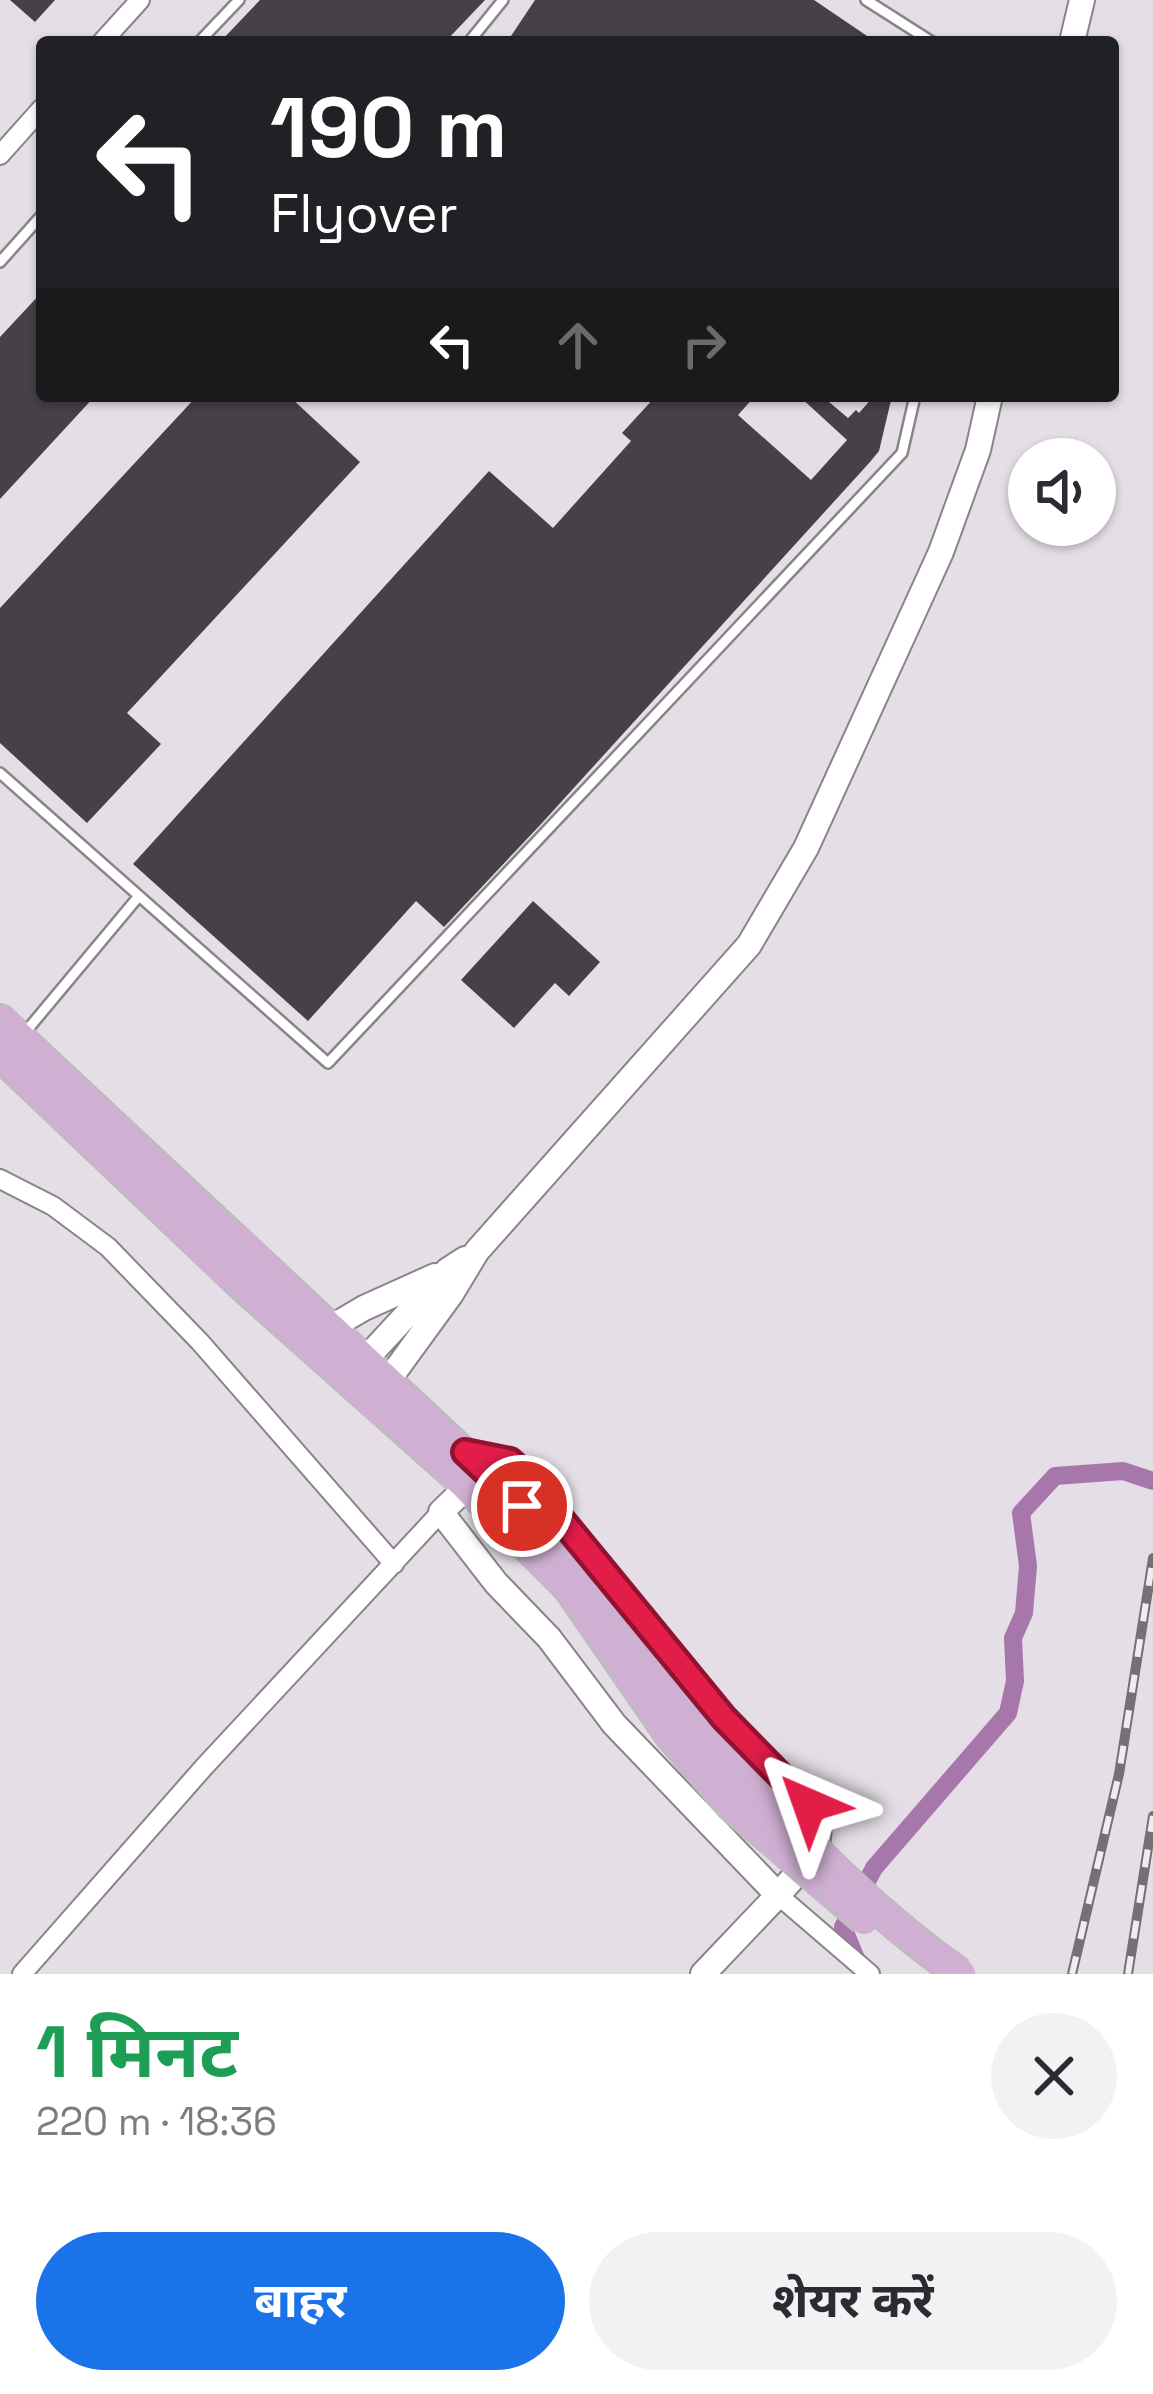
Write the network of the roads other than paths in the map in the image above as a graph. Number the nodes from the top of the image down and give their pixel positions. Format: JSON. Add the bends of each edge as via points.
{"nodes":[{"id":1,"x":140,"y":0,"type":"edge"},
{"id":2,"x":238,"y":0,"type":"edge"},
{"id":3,"x":503,"y":0,"type":"edge"},
{"id":4,"x":866,"y":0,"type":"edge"},
{"id":5,"x":1082,"y":0,"type":"edge"},
{"id":6,"x":107,"y":36,"type":"edge"},
{"id":7,"x":205,"y":36,"type":"edge"},
{"id":8,"x":474,"y":36,"type":"edge"},
{"id":9,"x":923,"y":36,"type":"edge"},
{"id":10,"x":1073,"y":36,"type":"edge"},
{"id":11,"x":36,"y":116,"type":"edge"},
{"id":12,"x":0,"y":155,"type":"edge"},
{"id":13,"x":36,"y":222,"type":"edge"},
{"id":14,"x":0,"y":262,"type":"edge"},
{"id":15,"x":914,"y":402,"type":"edge"},
{"id":16,"x":989,"y":402,"type":"edge"},
{"id":17,"x":0,"y":773,"type":"edge"},
{"id":18,"x":139,"y":896,"type":"junction"},
{"id":19,"x":7,"y":1038,"type":"edge"},
{"id":20,"x":0,"y":1179,"type":"edge"},
{"id":21,"x":477,"y":1251,"type":"junction"},
{"id":22,"x":448,"y":1270,"type":"junction"},
{"id":23,"x":330,"y":1328,"type":"junction"},
{"id":24,"x":375,"y":1372,"type":"junction"},
{"id":25,"x":465,"y":1452,"type":"junction"},
{"id":26,"x":468,"y":1486,"type":"junction"},
{"id":27,"x":441,"y":1512,"type":"junction"},
{"id":28,"x":394,"y":1564,"type":"junction"},
{"id":29,"x":679,"y":1725,"type":"junction"},
{"id":30,"x":778,"y":1895,"type":"junction"},
{"id":31,"x":867,"y":1971,"type":"edge"},
{"id":32,"x":22,"y":1974,"type":"edge"},
{"id":33,"x":704,"y":1974,"type":"edge"},
{"id":34,"x":928,"y":1974,"type":"edge"},
{"id":35,"x":960,"y":1974,"type":"edge"}],
"edges":[{"from":1,"to":6,"type":"street"},
{"from":2,"to":7,"type":"lane"},
{"from":3,"to":8,"type":"lane"},
{"from":4,"to":9,"type":"lane"},
{"from":5,"to":10,"type":"street"},
{"from":11,"to":12,"type":"street"},
{"from":13,"to":14,"type":"lane"},
{"from":15,"to":18,"type":"lane","via":[[902,453],[328,1063]]},
{"from":16,"to":21,"type":"street","via":[[941,552],[806,848],[749,945]]},
{"from":17,"to":18,"type":"lane"},
{"from":18,"to":19,"type":"lane"},
{"from":19,"to":23,"type":"main road"},
{"from":19,"to":26,"type":"main road","via":[[242,1285]]},
{"from":20,"to":28,"type":"street","via":[[108,1247]]},
{"from":21,"to":22,"type":"street"},
{"from":21,"to":24,"type":"street","via":[[451,1294]]},
{"from":22,"to":23,"type":"street"},
{"from":22,"to":24,"type":"street"},
{"from":23,"to":24,"type":"main road"},
{"from":24,"to":25,"type":"main road"},
{"from":25,"to":29,"type":"main road","via":[[609,1604]]},
{"from":25,"to":30,"type":"street","via":[[510,1461],[524,1474],[724,1718],[820,1820],[819,1844]]},
{"from":26,"to":27,"type":"street"},
{"from":26,"to":29,"type":"main road","via":[[569,1588]]},
{"from":27,"to":28,"type":"street"},
{"from":27,"to":30,"type":"street","via":[[614,1724]]},
{"from":28,"to":32,"type":"street"},
{"from":29,"to":34,"type":"main road","bridge":true,"via":[[732,1806]]},
{"from":29,"to":35,"type":"main road","bridge":true},
{"from":30,"to":31,"type":"street"},
{"from":30,"to":33,"type":"street"}]}
